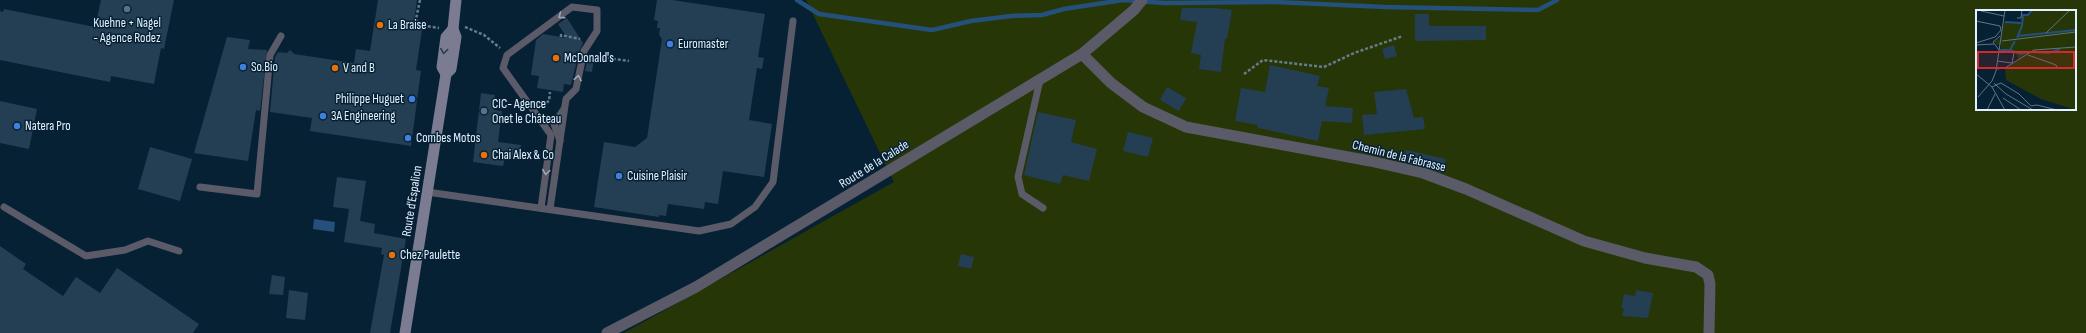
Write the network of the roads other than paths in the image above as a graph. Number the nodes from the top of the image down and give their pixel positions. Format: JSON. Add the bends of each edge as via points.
{"nodes":[{"id":1,"x":1142,"y":0,"type":"edge"},
{"id":2,"x":456,"y":1,"type":"edge"},
{"id":3,"x":793,"y":21,"type":"dead end"},
{"id":4,"x":281,"y":36,"type":"dead end"},
{"id":5,"x":1082,"y":54,"type":"junction"},
{"id":6,"x":1040,"y":80,"type":"junction"},
{"id":7,"x":200,"y":187,"type":"dead end"},
{"id":8,"x":427,"y":192,"type":"junction"},
{"id":9,"x":4,"y":207,"type":"dead end"},
{"id":10,"x":541,"y":208,"type":"junction"},
{"id":11,"x":1043,"y":208,"type":"dead end"},
{"id":12,"x":550,"y":209,"type":"junction"},
{"id":13,"x":179,"y":251,"type":"dead end"},
{"id":14,"x":405,"y":333,"type":"edge"},
{"id":15,"x":607,"y":333,"type":"edge"},
{"id":16,"x":1708,"y":333,"type":"edge"}],
"edges":[{"from":1,"to":5,"type":"street","name":"Route de la Calade","via":[[1134,10]]},
{"from":2,"to":8,"type":"main road","name":"Route d'Espalion","via":[[453,26],[446,37],[442,67],[446,74]]},
{"from":3,"to":12,"type":"lane","via":[[773,182],[755,207],[731,224],[699,231]]},
{"from":4,"to":7,"type":"lane","via":[[270,55],[257,194]]},
{"from":5,"to":6,"type":"street","name":"Route de la Calade"},
{"from":5,"to":16,"type":"street","name":"Chemin de la Fabrasse","via":[[1143,108],[1186,127],[1423,173],[1584,241],[1645,258],[1696,267],[1708,275],[1710,284]]},
{"from":6,"to":11,"type":"lane","via":[[1018,177],[1022,194]]},
{"from":6,"to":15,"type":"street","name":"Route de la Calade","via":[[696,287]]},
{"from":8,"to":10,"type":"lane"},
{"from":8,"to":14,"type":"main road","name":"Route d'Espalion"},
{"from":9,"to":13,"type":"lane","via":[[86,256],[125,250],[148,241]]},
{"from":10,"to":12,"type":"lane"},
{"from":12,"to":10,"type":"lane","one_way":true,"via":[[566,99],[576,89],[584,51],[597,31],[597,10],[572,7],[507,55],[503,68],[551,135]]}]}
